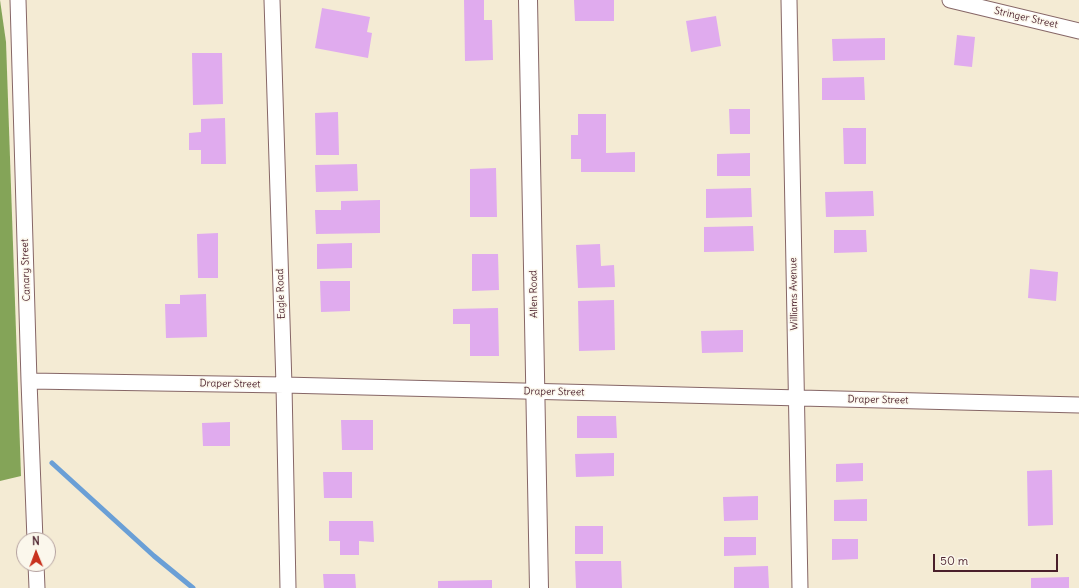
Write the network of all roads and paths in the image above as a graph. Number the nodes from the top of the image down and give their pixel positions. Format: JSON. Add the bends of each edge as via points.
{"nodes":[{"id":1,"x":18,"y":0,"type":"edge"},
{"id":2,"x":272,"y":0,"type":"edge"},
{"id":3,"x":528,"y":0,"type":"edge"},
{"id":4,"x":788,"y":0,"type":"edge"},
{"id":5,"x":950,"y":0,"type":"edge"},
{"id":6,"x":1079,"y":31,"type":"edge"},
{"id":7,"x":29,"y":381,"type":"junction"},
{"id":8,"x":284,"y":385,"type":"junction"},
{"id":9,"x":535,"y":392,"type":"junction"},
{"id":10,"x":796,"y":398,"type":"junction"},
{"id":11,"x":1079,"y":405,"type":"edge"},
{"id":12,"x":35,"y":532,"type":"edge"},
{"id":13,"x":36,"y":572,"type":"edge"},
{"id":14,"x":37,"y":588,"type":"edge"},
{"id":15,"x":288,"y":588,"type":"edge"},
{"id":16,"x":539,"y":588,"type":"edge"},
{"id":17,"x":800,"y":588,"type":"edge"}],
"edges":[{"from":1,"to":7,"type":"street","name":"Canary Street"},
{"from":2,"to":8,"type":"street","name":"Eagle Road"},
{"from":3,"to":9,"type":"street","name":"Allen Road"},
{"from":4,"to":10,"type":"street","name":"Williams Avenue"},
{"from":5,"to":6,"type":"street","name":"Stringer Street"},
{"from":7,"to":8,"type":"street","name":"Draper Street"},
{"from":7,"to":12,"type":"street","name":"Canary Street"},
{"from":8,"to":9,"type":"street","name":"Draper Street"},
{"from":8,"to":15,"type":"street","name":"Eagle Road"},
{"from":9,"to":10,"type":"street","name":"Draper Street"},
{"from":9,"to":16,"type":"street","name":"Allen Road"},
{"from":10,"to":11,"type":"street","name":"Draper Street"},
{"from":10,"to":17,"type":"street","name":"Williams Avenue"},
{"from":13,"to":14,"type":"street"}]}
